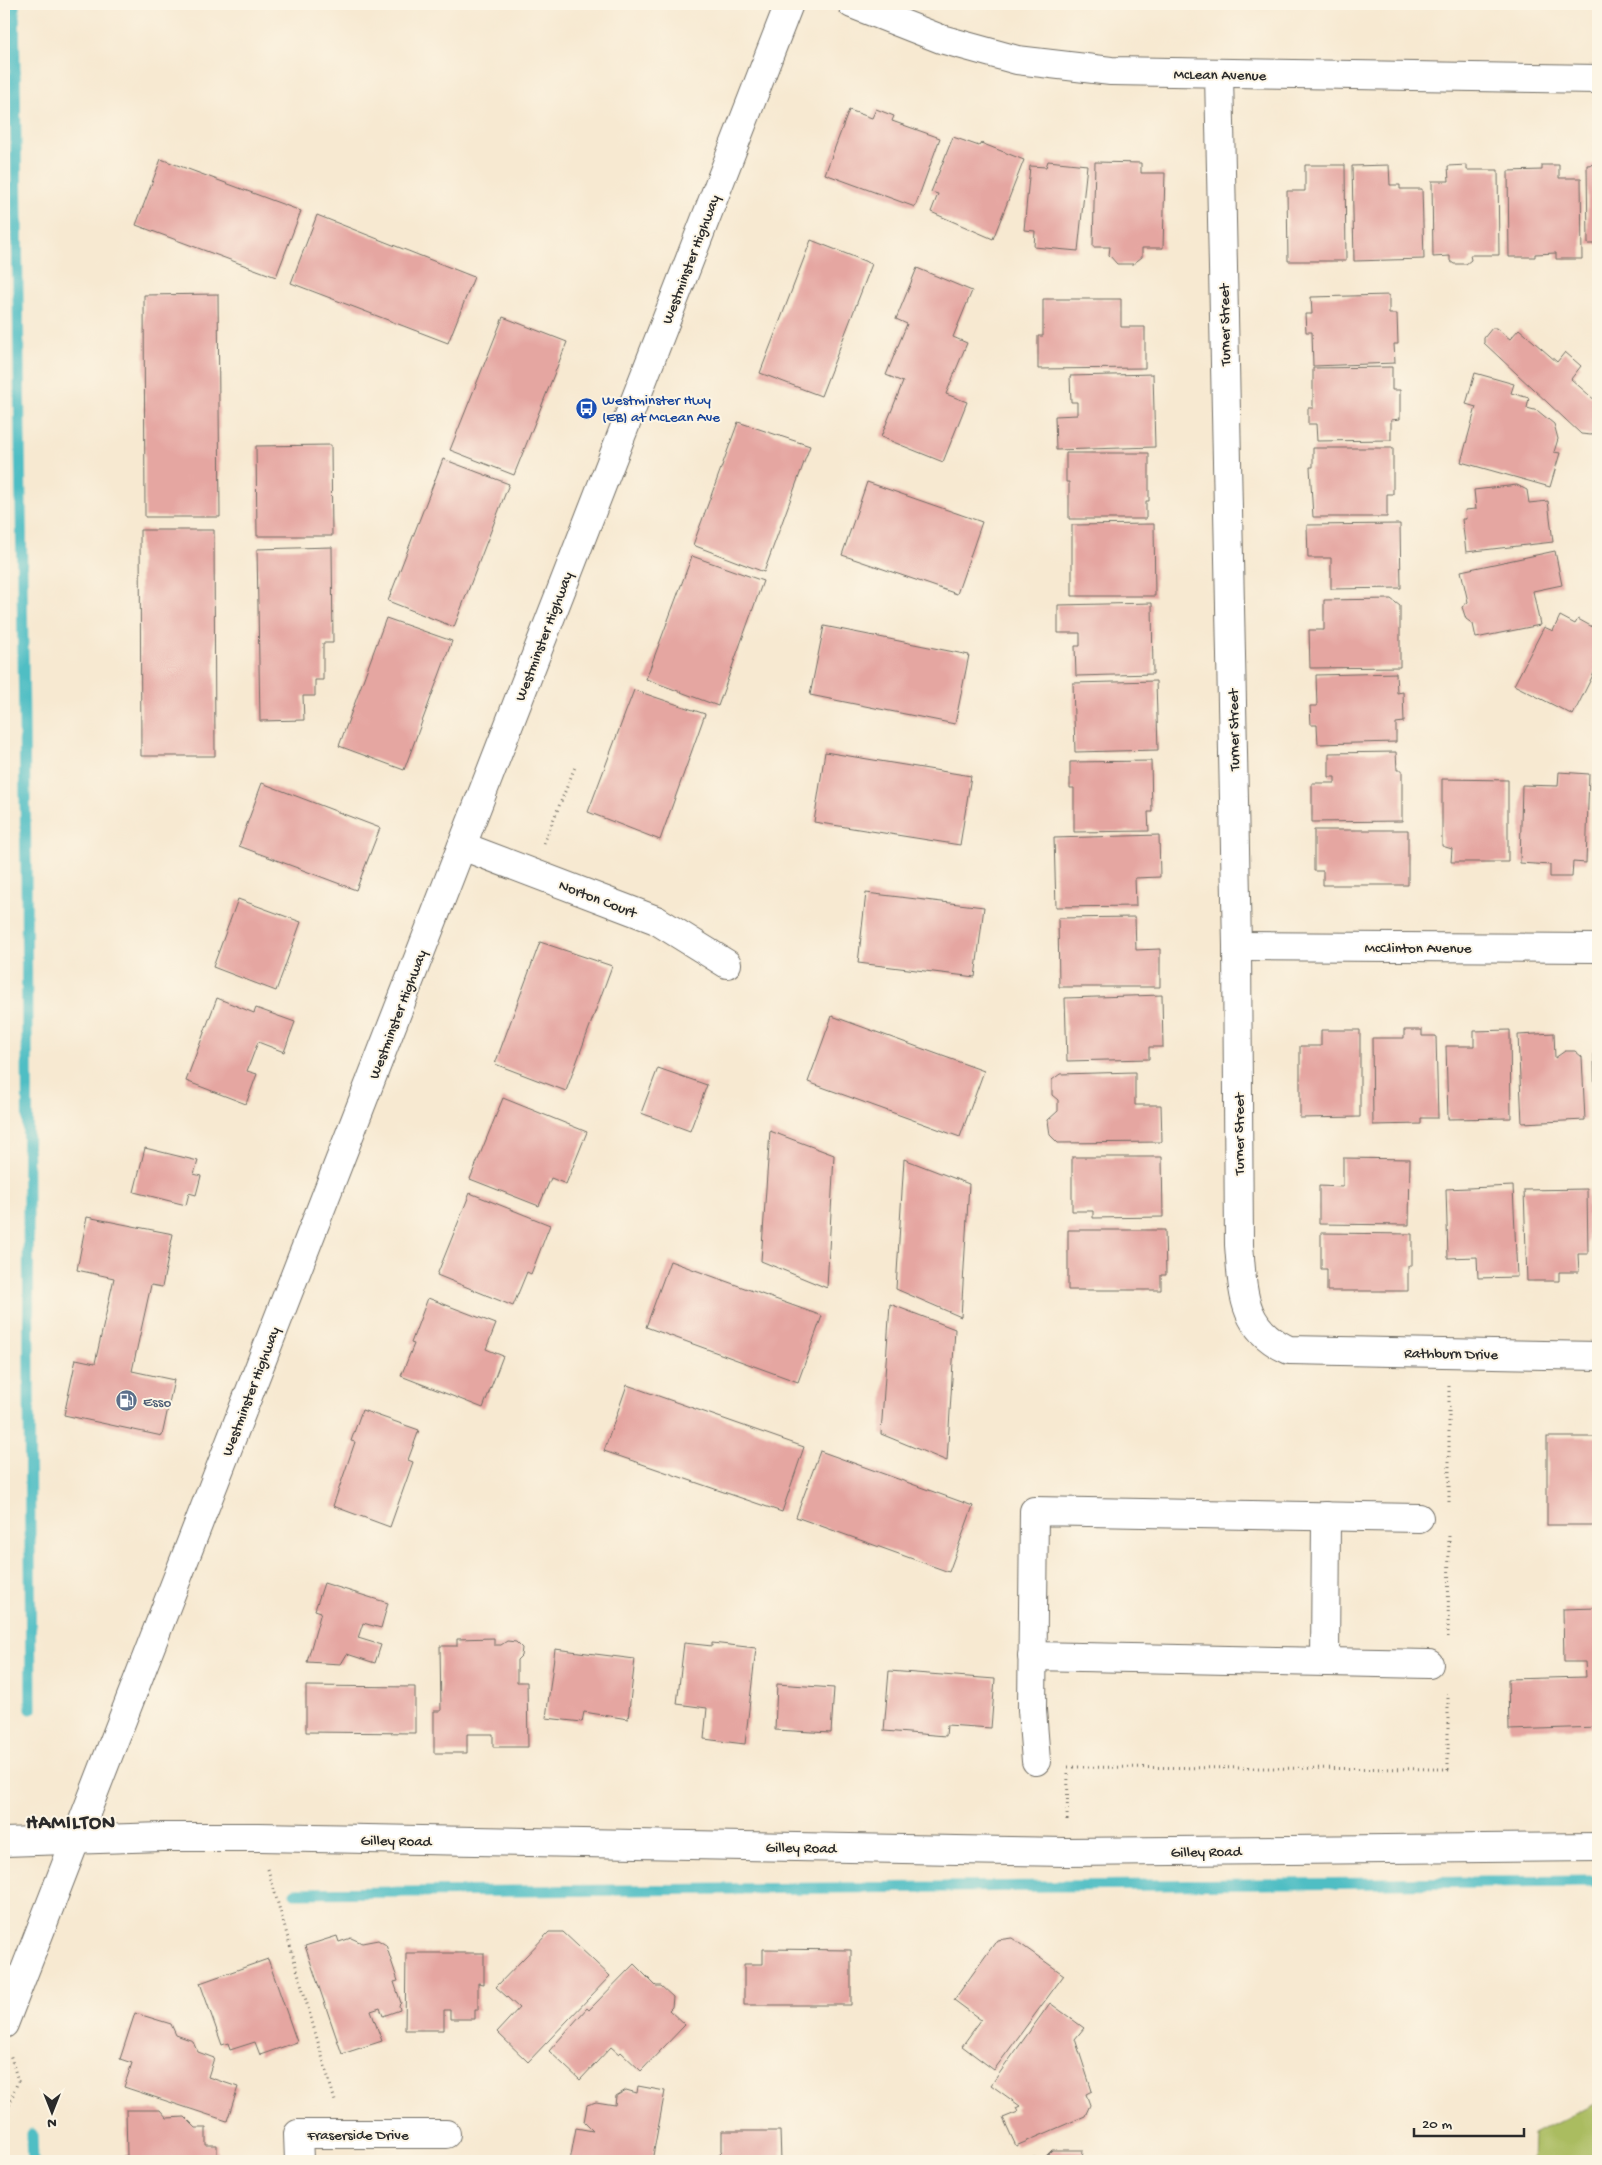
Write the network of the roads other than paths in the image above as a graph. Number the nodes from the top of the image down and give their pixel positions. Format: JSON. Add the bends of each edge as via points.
{"nodes":[{"id":1,"x":789,"y":4,"type":"edge"},
{"id":2,"x":852,"y":4,"type":"edge"},
{"id":3,"x":1219,"y":74,"type":"junction"},
{"id":4,"x":1598,"y":80,"type":"edge"},
{"id":5,"x":462,"y":846,"type":"junction"},
{"id":6,"x":1237,"y":946,"type":"junction"},
{"id":7,"x":1598,"y":948,"type":"edge"},
{"id":8,"x":727,"y":964,"type":"dead end"},
{"id":9,"x":1304,"y":1352,"type":"joint"},
{"id":10,"x":1598,"y":1356,"type":"edge"},
{"id":11,"x":1326,"y":1516,"type":"junction"},
{"id":12,"x":1419,"y":1518,"type":"dead end"},
{"id":13,"x":1032,"y":1656,"type":"junction"},
{"id":14,"x":1325,"y":1662,"type":"junction"},
{"id":15,"x":1429,"y":1664,"type":"dead end"},
{"id":16,"x":1036,"y":1761,"type":"dead end"},
{"id":17,"x":75,"y":1841,"type":"junction"},
{"id":18,"x":4,"y":1842,"type":"edge"},
{"id":19,"x":1598,"y":1847,"type":"edge"},
{"id":20,"x":4,"y":2024,"type":"edge"},
{"id":21,"x":446,"y":2134,"type":"dead end"},
{"id":22,"x":299,"y":2161,"type":"edge"}],
"edges":[{"from":1,"to":5,"type":"street","name":"Westminster Highway"},
{"from":2,"to":3,"type":"street","name":"McLean Avenue","via":[[941,39],[1017,60],[1111,70]]},
{"from":3,"to":4,"type":"street","name":"McLean Avenue"},
{"from":3,"to":6,"type":"street","name":"Turner Street"},
{"from":5,"to":8,"type":"street","name":"Norton Court","via":[[656,920]]},
{"from":5,"to":17,"type":"street","name":"Westminster Highway"},
{"from":6,"to":7,"type":"street","name":"McClinton Avenue"},
{"from":6,"to":9,"type":"street","name":"Turner Street","via":[[1239,1245],[1243,1294],[1256,1327],[1274,1343]]},
{"from":9,"to":10,"type":"street","name":"Rathburn Drive"},
{"from":11,"to":12,"type":"street"},
{"from":11,"to":13,"type":"street","via":[[1034,1511]]},
{"from":11,"to":14,"type":"street"},
{"from":13,"to":14,"type":"street"},
{"from":13,"to":16,"type":"street"},
{"from":14,"to":15,"type":"street"},
{"from":17,"to":18,"type":"street","name":"Gilley Road"},
{"from":17,"to":19,"type":"street","name":"Gilley Road","via":[[163,1836],[258,1837],[1066,1852]]},
{"from":17,"to":20,"type":"street","name":"Westminster Highway"},
{"from":21,"to":22,"type":"street","name":"Fraserside Drive","via":[[298,2134]]}]}
